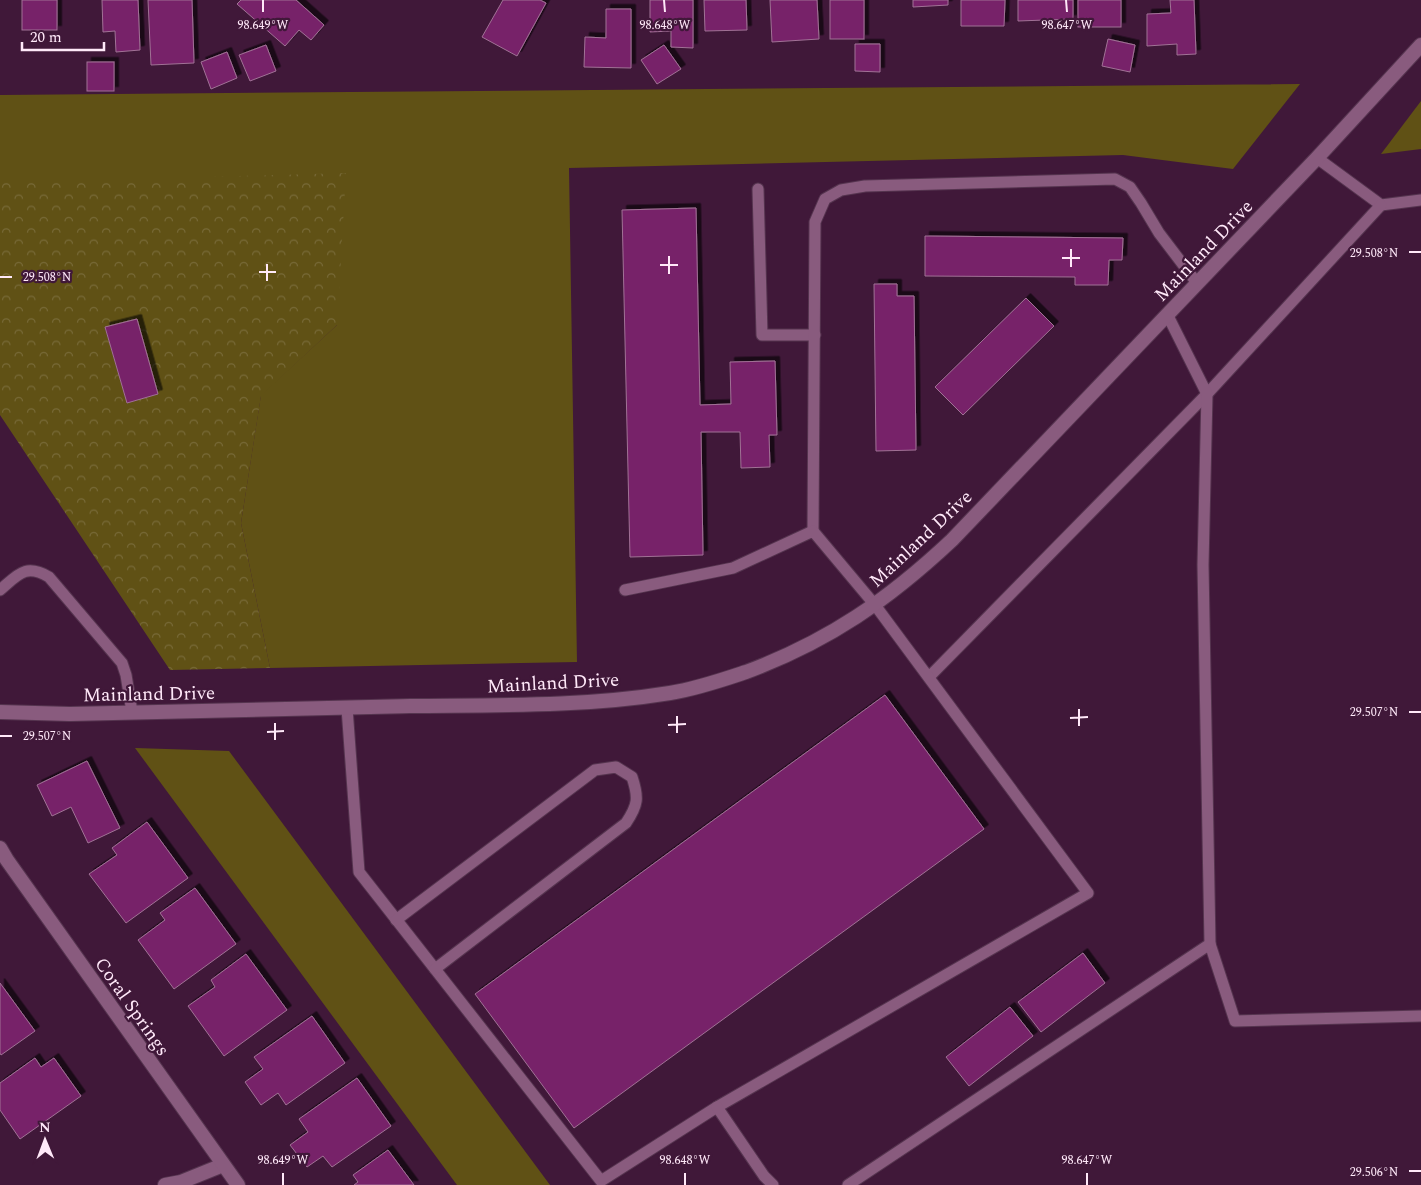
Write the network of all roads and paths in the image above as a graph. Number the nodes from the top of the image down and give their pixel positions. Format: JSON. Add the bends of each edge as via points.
{"nodes":[{"id":1,"x":1421,"y":45,"type":"edge"},
{"id":2,"x":1317,"y":158,"type":"junction"},
{"id":3,"x":758,"y":189,"type":"dead end"},
{"id":4,"x":1421,"y":200,"type":"edge"},
{"id":5,"x":1380,"y":206,"type":"junction"},
{"id":6,"x":1197,"y":283,"type":"junction"},
{"id":7,"x":1167,"y":314,"type":"junction"},
{"id":8,"x":815,"y":335,"type":"junction"},
{"id":9,"x":1207,"y":394,"type":"junction"},
{"id":10,"x":813,"y":531,"type":"junction"},
{"id":11,"x":0,"y":590,"type":"edge"},
{"id":12,"x":624,"y":590,"type":"dead end"},
{"id":13,"x":875,"y":605,"type":"junction"},
{"id":14,"x":929,"y":677,"type":"junction"},
{"id":15,"x":347,"y":708,"type":"junction"},
{"id":16,"x":0,"y":712,"type":"edge"},
{"id":17,"x":132,"y":712,"type":"junction"},
{"id":18,"x":0,"y":848,"type":"edge"},
{"id":19,"x":396,"y":920,"type":"junction"},
{"id":20,"x":1210,"y":944,"type":"junction"},
{"id":21,"x":435,"y":969,"type":"junction"},
{"id":22,"x":1421,"y":1016,"type":"edge"},
{"id":23,"x":717,"y":1108,"type":"junction"},
{"id":24,"x":224,"y":1165,"type":"junction"},
{"id":25,"x":164,"y":1185,"type":"edge"},
{"id":26,"x":238,"y":1185,"type":"edge"},
{"id":27,"x":773,"y":1185,"type":"edge"},
{"id":28,"x":848,"y":1185,"type":"edge"}],
"edges":[{"from":1,"to":2,"type":"main road","name":"Mainland Drive"},
{"from":2,"to":5,"type":"lane"},
{"from":2,"to":6,"type":"main road","name":"Mainland Drive"},
{"from":3,"to":8,"type":"lane","via":[[762,335]]},
{"from":4,"to":5,"type":"lane"},
{"from":5,"to":9,"type":"lane"},
{"from":6,"to":7,"type":"main road","name":"Mainland Drive"},
{"from":6,"to":8,"type":"lane","via":[[1159,233],[1130,187],[1115,179],[865,186],[841,190],[825,199],[815,222]]},
{"from":7,"to":9,"type":"lane"},
{"from":7,"to":13,"type":"main road","name":"Mainland Drive","via":[[952,540]]},
{"from":8,"to":10,"type":"lane"},
{"from":9,"to":14,"type":"lane"},
{"from":9,"to":20,"type":"lane","via":[[1203,565]]},
{"from":10,"to":12,"type":"lane","via":[[733,568]]},
{"from":10,"to":13,"type":"lane"},
{"from":11,"to":17,"type":"lane","via":[[24,570],[40,571],[49,576],[122,663]]},
{"from":13,"to":14,"type":"lane"},
{"from":13,"to":15,"type":"main road","name":"Mainland Drive","via":[[828,635],[778,660],[725,679],[671,693],[578,703]]},
{"from":14,"to":23,"type":"lane","via":[[1088,893]]},
{"from":15,"to":17,"type":"main road","name":"Mainland Drive"},
{"from":15,"to":19,"type":"lane","via":[[359,872]]},
{"from":16,"to":17,"type":"main road","name":"Mainland Drive"},
{"from":18,"to":24,"type":"main road","name":"Coral Springs"},
{"from":19,"to":21,"type":"lane"},
{"from":19,"to":21,"type":"lane","via":[[595,770],[616,767],[632,777],[637,793],[635,810],[626,823]]},
{"from":20,"to":22,"type":"lane","via":[[1235,1021]]},
{"from":20,"to":28,"type":"lane"},
{"from":21,"to":23,"type":"lane","via":[[601,1181]]},
{"from":23,"to":27,"type":"lane"},
{"from":24,"to":25,"type":"main road","via":[[181,1182]]},
{"from":24,"to":26,"type":"main road","name":"Coral Springs"}]}
